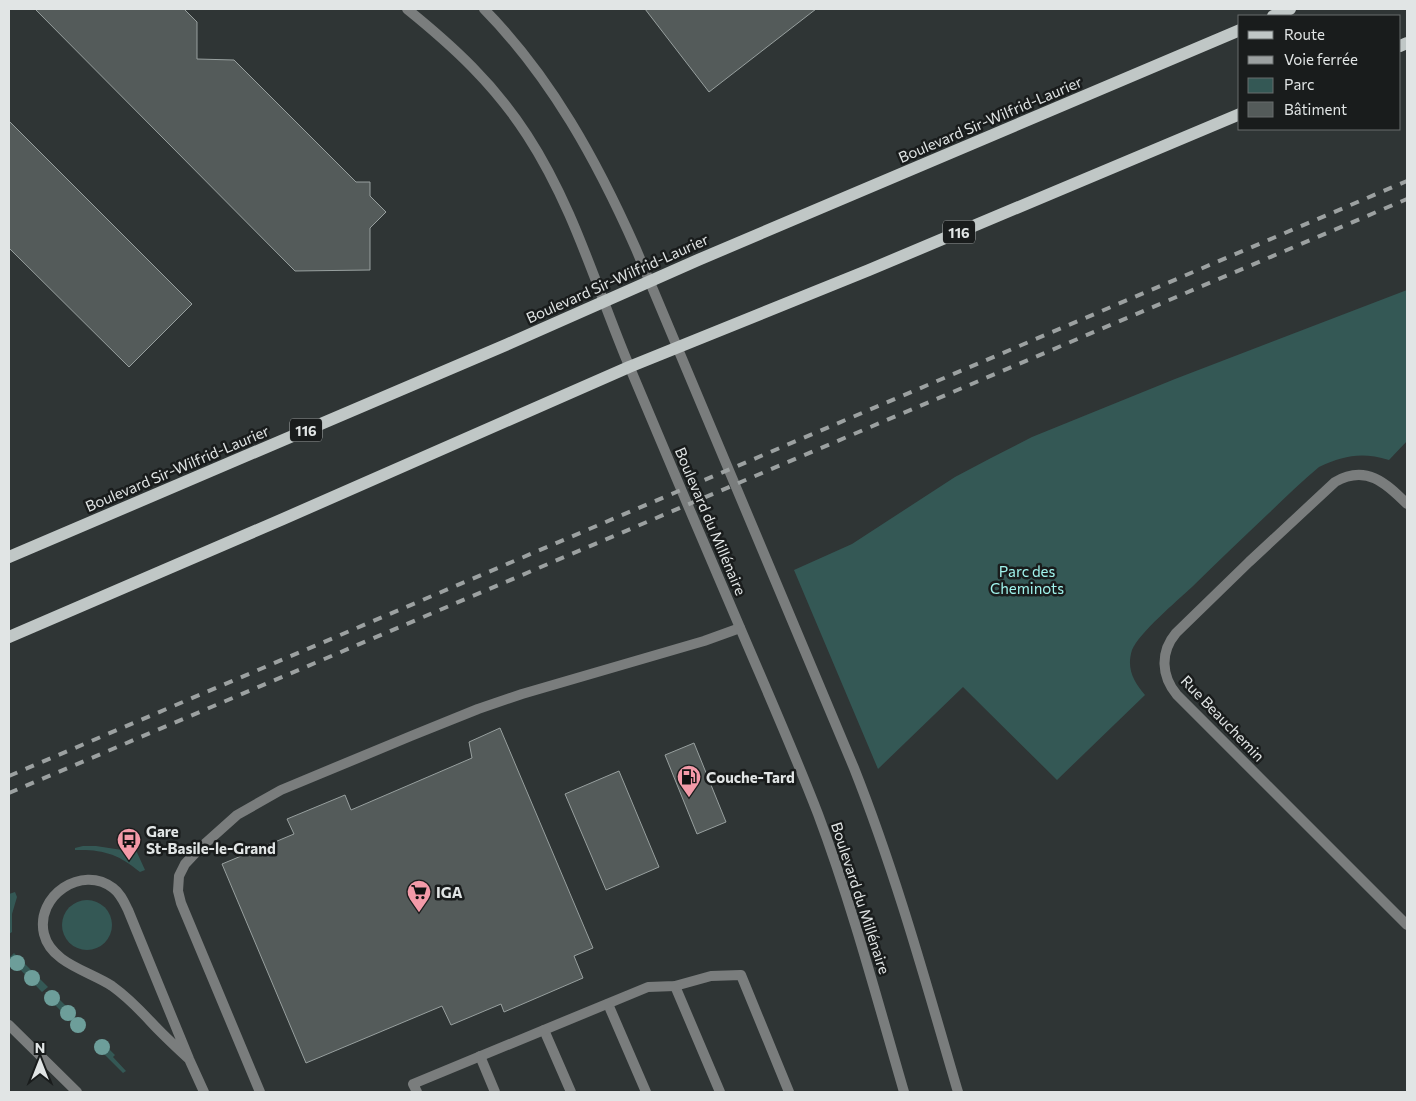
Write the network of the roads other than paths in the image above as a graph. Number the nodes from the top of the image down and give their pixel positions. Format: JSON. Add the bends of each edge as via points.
{"nodes":[{"id":1,"x":406,"y":9,"type":"edge"},
{"id":2,"x":484,"y":9,"type":"edge"},
{"id":3,"x":1290,"y":9,"type":"edge"},
{"id":4,"x":1275,"y":15,"type":"edge"},
{"id":5,"x":1238,"y":31,"type":"edge"},
{"id":6,"x":1238,"y":115,"type":"edge"},
{"id":7,"x":650,"y":281,"type":"junction"},
{"id":8,"x":603,"y":301,"type":"junction"},
{"id":9,"x":678,"y":347,"type":"junction"},
{"id":10,"x":629,"y":367,"type":"junction"},
{"id":11,"x":1407,"y":504,"type":"edge"},
{"id":12,"x":9,"y":557,"type":"edge"},
{"id":13,"x":740,"y":628,"type":"junction"},
{"id":14,"x":9,"y":637,"type":"edge"},
{"id":15,"x":1407,"y":925,"type":"edge"},
{"id":16,"x":675,"y":986,"type":"junction"},
{"id":17,"x":608,"y":1004,"type":"junction"},
{"id":18,"x":9,"y":1025,"type":"edge"},
{"id":19,"x":544,"y":1030,"type":"junction"},
{"id":20,"x":480,"y":1056,"type":"junction"},
{"id":21,"x":189,"y":1059,"type":"junction"},
{"id":22,"x":77,"y":1092,"type":"edge"},
{"id":23,"x":204,"y":1092,"type":"edge"},
{"id":24,"x":260,"y":1092,"type":"edge"},
{"id":25,"x":417,"y":1092,"type":"edge"},
{"id":26,"x":496,"y":1092,"type":"edge"},
{"id":27,"x":571,"y":1092,"type":"edge"},
{"id":28,"x":646,"y":1092,"type":"edge"},
{"id":29,"x":720,"y":1092,"type":"edge"},
{"id":30,"x":789,"y":1092,"type":"edge"},
{"id":31,"x":904,"y":1092,"type":"edge"},
{"id":32,"x":958,"y":1092,"type":"edge"}],
"edges":[{"from":1,"to":8,"type":"street","name":"Boulevard du Millénaire","via":[[466,59],[528,136],[558,190]]},
{"from":2,"to":7,"type":"street","via":[[525,55],[581,138]]},
{"from":3,"to":4,"type":"main road"},
{"from":5,"to":7,"type":"main road","name":"Boulevard Sir-Wilfrid-Laurier","number":"116"},
{"from":6,"to":9,"type":"main road","number":"116"},
{"from":7,"to":8,"type":"main road","name":"Boulevard Sir-Wilfrid-Laurier","number":"116"},
{"from":7,"to":9,"type":"street"},
{"from":8,"to":10,"type":"street","name":"Boulevard du Millénaire"},
{"from":8,"to":12,"type":"main road","name":"Boulevard Sir-Wilfrid-Laurier","number":"116"},
{"from":9,"to":10,"type":"main road","number":"116"},
{"from":9,"to":32,"type":"street","via":[[877,825]]},
{"from":10,"to":13,"type":"street","name":"Boulevard du Millénaire"},
{"from":10,"to":14,"type":"main road","number":"116"},
{"from":11,"to":15,"type":"street","name":"Rue Beauchemin","via":[[1385,483],[1371,476],[1349,476],[1336,482],[1172,638],[1165,652],[1164,667],[1168,682],[1177,695]]},
{"from":13,"to":24,"type":"street","via":[[522,694],[411,736],[282,790],[237,815],[199,849],[179,876],[181,903]]},
{"from":13,"to":31,"type":"street","name":"Boulevard du Millénaire","via":[[818,816],[859,938]]},
{"from":16,"to":17,"type":"street","via":[[648,987]]},
{"from":16,"to":29,"type":"street"},
{"from":16,"to":30,"type":"street","via":[[712,976],[740,974]]},
{"from":17,"to":19,"type":"street"},
{"from":17,"to":28,"type":"street"},
{"from":18,"to":22,"type":"street"},
{"from":19,"to":20,"type":"street"},
{"from":19,"to":27,"type":"street"},
{"from":20,"to":25,"type":"street","via":[[413,1084]]},
{"from":20,"to":26,"type":"street"},
{"from":21,"to":21,"type":"street","via":[[122,897],[106,883],[87,880],[66,885],[56,893],[42,920],[47,942],[54,952],[120,992]]},
{"from":21,"to":23,"type":"street"}]}
